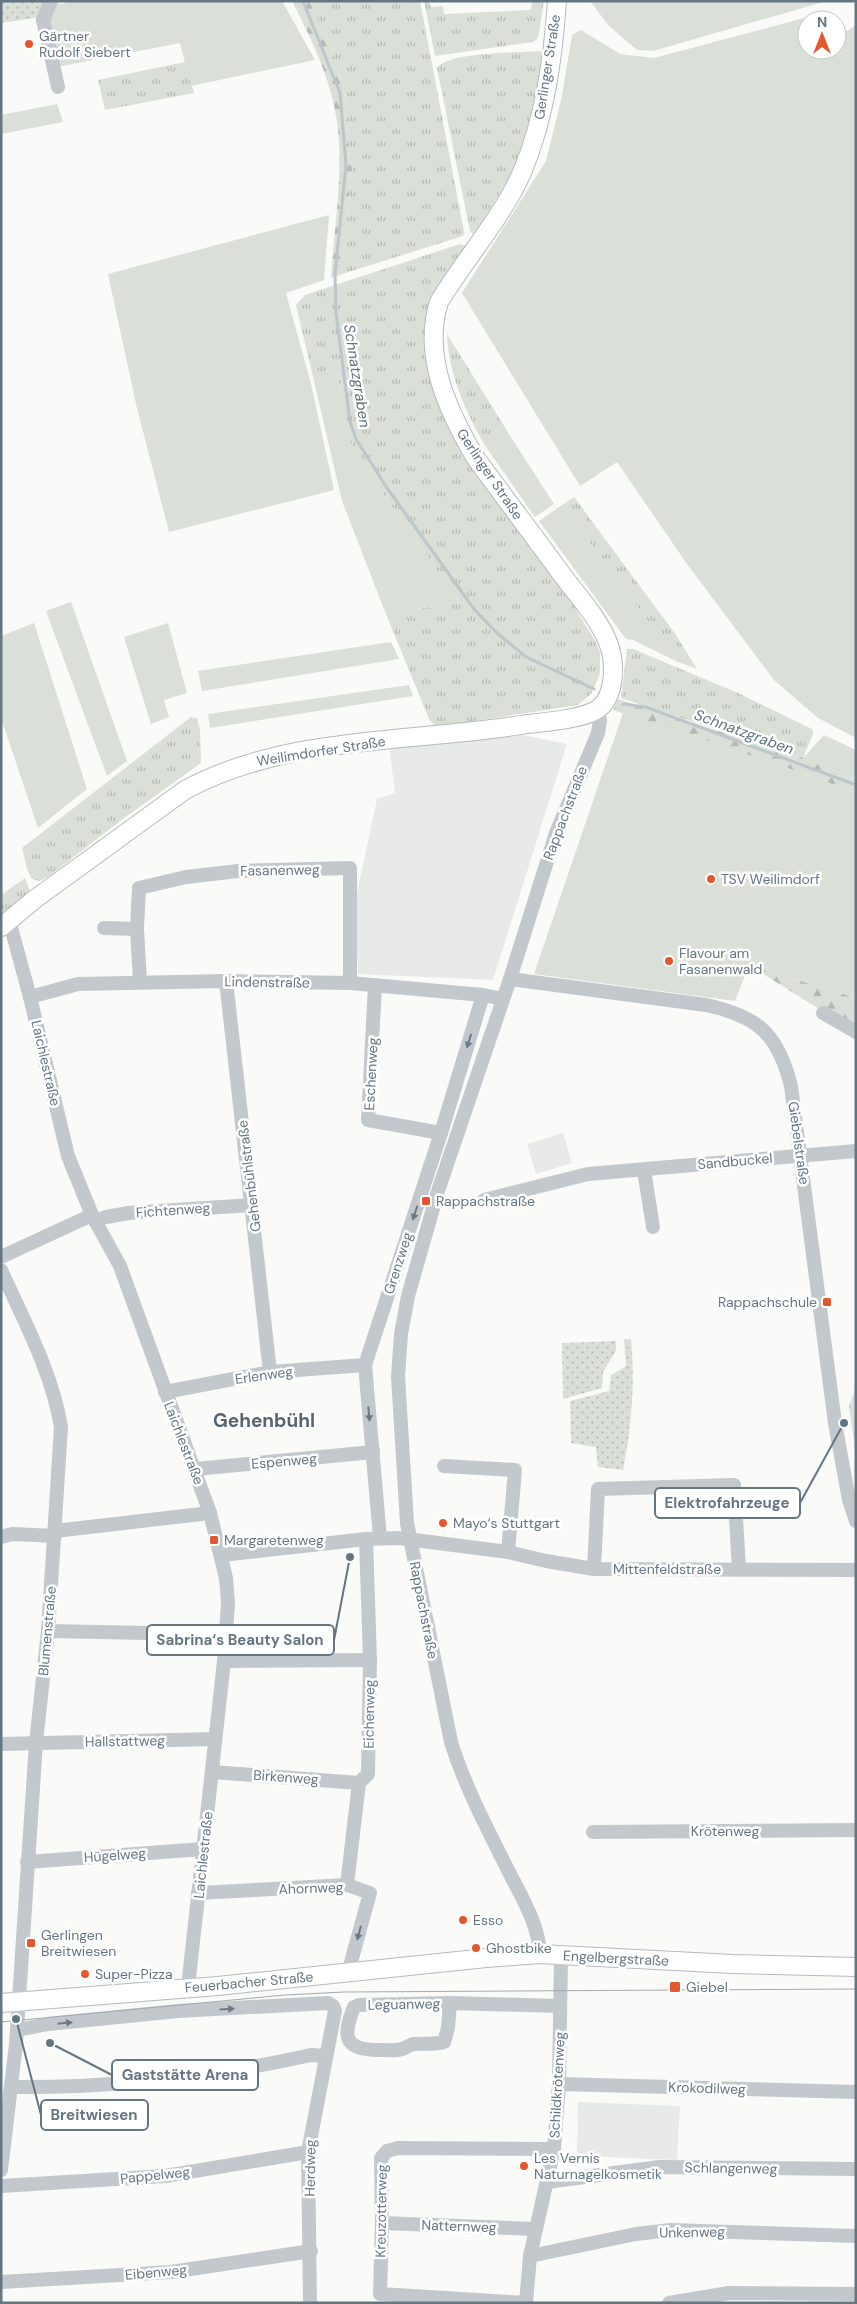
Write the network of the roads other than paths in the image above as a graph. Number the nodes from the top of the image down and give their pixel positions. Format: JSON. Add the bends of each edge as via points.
{"nodes":[{"id":1,"x":51,"y":1,"type":"edge"},
{"id":2,"x":557,"y":1,"type":"edge"},
{"id":3,"x":58,"y":87,"type":"dead end"},
{"id":4,"x":598,"y":709,"type":"junction"},
{"id":5,"x":5,"y":923,"type":"edge"},
{"id":6,"x":104,"y":928,"type":"dead end"},
{"id":7,"x":137,"y":929,"type":"junction"},
{"id":8,"x":510,"y":979,"type":"junction"},
{"id":9,"x":226,"y":980,"type":"junction"},
{"id":10,"x":140,"y":982,"type":"junction"},
{"id":11,"x":350,"y":983,"type":"junction"},
{"id":12,"x":375,"y":985,"type":"junction"},
{"id":13,"x":483,"y":995,"type":"junction"},
{"id":14,"x":30,"y":997,"type":"junction"},
{"id":15,"x":503,"y":999,"type":"junction"},
{"id":16,"x":823,"y":1013,"type":"dead end"},
{"id":17,"x":856,"y":1032,"type":"edge"},
{"id":18,"x":441,"y":1133,"type":"junction"},
{"id":19,"x":856,"y":1151,"type":"edge"},
{"id":20,"x":801,"y":1155,"type":"junction"},
{"id":21,"x":644,"y":1170,"type":"junction"},
{"id":22,"x":484,"y":1200,"type":"dead end"},
{"id":23,"x":252,"y":1205,"type":"junction"},
{"id":24,"x":93,"y":1218,"type":"junction"},
{"id":25,"x":653,"y":1227,"type":"dead end"},
{"id":26,"x":1,"y":1257,"type":"edge"},
{"id":27,"x":1,"y":1270,"type":"edge"},
{"id":28,"x":365,"y":1365,"type":"junction"},
{"id":29,"x":270,"y":1372,"type":"junction"},
{"id":30,"x":165,"y":1392,"type":"junction"},
{"id":31,"x":373,"y":1452,"type":"junction"},
{"id":32,"x":444,"y":1466,"type":"dead end"},
{"id":33,"x":195,"y":1469,"type":"junction"},
{"id":34,"x":210,"y":1512,"type":"junction"},
{"id":35,"x":856,"y":1521,"type":"edge"},
{"id":36,"x":55,"y":1534,"type":"junction"},
{"id":37,"x":1,"y":1537,"type":"edge"},
{"id":38,"x":380,"y":1538,"type":"junction"},
{"id":39,"x":366,"y":1539,"type":"junction"},
{"id":40,"x":410,"y":1539,"type":"junction"},
{"id":41,"x":508,"y":1552,"type":"junction"},
{"id":42,"x":222,"y":1556,"type":"junction"},
{"id":43,"x":594,"y":1569,"type":"junction"},
{"id":44,"x":739,"y":1569,"type":"junction"},
{"id":45,"x":856,"y":1570,"type":"edge"},
{"id":46,"x":48,"y":1631,"type":"junction"},
{"id":47,"x":226,"y":1640,"type":"junction"},
{"id":48,"x":370,"y":1660,"type":"junction"},
{"id":49,"x":224,"y":1661,"type":"junction"},
{"id":50,"x":215,"y":1739,"type":"junction"},
{"id":51,"x":36,"y":1743,"type":"junction"},
{"id":52,"x":1,"y":1744,"type":"edge"},
{"id":53,"x":212,"y":1772,"type":"junction"},
{"id":54,"x":359,"y":1783,"type":"junction"},
{"id":55,"x":856,"y":1830,"type":"edge"},
{"id":56,"x":593,"y":1832,"type":"dead end"},
{"id":57,"x":203,"y":1849,"type":"junction"},
{"id":58,"x":27,"y":1862,"type":"junction"},
{"id":59,"x":347,"y":1885,"type":"junction"},
{"id":60,"x":198,"y":1893,"type":"junction"},
{"id":61,"x":540,"y":1954,"type":"junction"},
{"id":62,"x":561,"y":1955,"type":"junction"},
{"id":63,"x":856,"y":1966,"type":"edge"},
{"id":64,"x":348,"y":1974,"type":"junction"},
{"id":65,"x":188,"y":1987,"type":"junction"},
{"id":66,"x":10,"y":2003,"type":"edge"},
{"id":67,"x":450,"y":2003,"type":"junction"},
{"id":68,"x":560,"y":2006,"type":"junction"},
{"id":69,"x":334,"y":2008,"type":"joint"},
{"id":70,"x":17,"y":2030,"type":"junction"},
{"id":71,"x":326,"y":2056,"type":"junction"},
{"id":72,"x":559,"y":2084,"type":"junction"},
{"id":73,"x":11,"y":2087,"type":"junction"},
{"id":74,"x":856,"y":2092,"type":"edge"},
{"id":75,"x":554,"y":2148,"type":"junction"},
{"id":76,"x":308,"y":2152,"type":"junction"},
{"id":77,"x":1,"y":2170,"type":"edge"},
{"id":78,"x":856,"y":2170,"type":"edge"},
{"id":79,"x":547,"y":2182,"type":"junction"},
{"id":80,"x":1,"y":2186,"type":"edge"},
{"id":81,"x":382,"y":2223,"type":"junction"},
{"id":82,"x":536,"y":2229,"type":"junction"},
{"id":83,"x":856,"y":2236,"type":"edge"},
{"id":84,"x":311,"y":2251,"type":"junction"},
{"id":85,"x":530,"y":2256,"type":"junction"},
{"id":86,"x":1,"y":2282,"type":"edge"},
{"id":87,"x":856,"y":2294,"type":"edge"},
{"id":88,"x":310,"y":2303,"type":"edge"},
{"id":89,"x":526,"y":2303,"type":"edge"},
{"id":90,"x":669,"y":2303,"type":"edge"}],
"edges":[{"from":1,"to":3,"type":"street","via":[[44,20]]},
{"from":2,"to":4,"type":"main road","name":"Gerlinger Straße","via":[[546,91],[538,128],[523,171],[502,208],[438,302],[432,339],[445,398],[459,430],[475,457],[589,611],[609,646],[612,687]]},
{"from":4,"to":5,"type":"main road","name":"Weilimdorfer Straße","via":[[500,728],[365,742],[290,754],[220,773],[185,790]]},
{"from":4,"to":8,"type":"street","name":"Rappachstraße","via":[[598,732],[556,833]]},
{"from":5,"to":14,"type":"street","name":"Laichlestraße"},
{"from":6,"to":7,"type":"street"},
{"from":7,"to":10,"type":"street","name":"Fasanenweg"},
{"from":7,"to":11,"type":"street","name":"Fasanenweg","via":[[139,888],[238,871],[350,868]]},
{"from":8,"to":15,"type":"street","name":"Rappachstraße"},
{"from":8,"to":20,"type":"street","name":"Giebelstraße","via":[[706,1005],[749,1018],[768,1035],[786,1067]]},
{"from":9,"to":10,"type":"street","name":"Lindenstraße"},
{"from":9,"to":11,"type":"street","name":"Lindenstraße"},
{"from":9,"to":23,"type":"street","name":"Gehenbühlstraße"},
{"from":10,"to":14,"type":"street","name":"Lindenstraße","via":[[78,984]]},
{"from":11,"to":12,"type":"street","name":"Lindenstraße"},
{"from":12,"to":13,"type":"street","name":"Lindenstraße"},
{"from":12,"to":18,"type":"street","name":"Eschenweg","via":[[368,1120]]},
{"from":13,"to":15,"type":"street","name":"Lindenstraße"},
{"from":13,"to":18,"type":"street","name":"Grenzweg","one_way":true},
{"from":14,"to":24,"type":"street","name":"Laichlestraße","via":[[68,1156]]},
{"from":15,"to":40,"type":"street","name":"Rappachstraße","via":[[438,1191],[408,1296],[401,1334],[398,1376]]},
{"from":16,"to":17,"type":"street"},
{"from":18,"to":28,"type":"street","name":"Grenzweg","one_way":true},
{"from":19,"to":20,"type":"street","name":"Sandbuckel"},
{"from":20,"to":21,"type":"street","name":"Sandbuckel"},
{"from":20,"to":35,"type":"street","name":"Giebelstraße","via":[[835,1423]]},
{"from":21,"to":22,"type":"street","name":"Sandbuckel","via":[[588,1174]]},
{"from":21,"to":25,"type":"street"},
{"from":23,"to":24,"type":"street","name":"Fichtenweg"},
{"from":23,"to":29,"type":"street","name":"Gehenbühlstraße"},
{"from":24,"to":26,"type":"street","name":"Fichtenweg"},
{"from":24,"to":30,"type":"street","name":"Laichlestraße","via":[[120,1266]]},
{"from":27,"to":36,"type":"street","name":"Blumenstraße","via":[[57,1402],[62,1426]]},
{"from":28,"to":29,"type":"street","name":"Erlenweg"},
{"from":28,"to":31,"type":"street","name":"Grenzweg","one_way":true},
{"from":29,"to":30,"type":"street","name":"Erlenweg"},
{"from":30,"to":33,"type":"street","name":"Laichlestraße"},
{"from":31,"to":33,"type":"street","name":"Espenweg"},
{"from":31,"to":38,"type":"street","name":"Grenzweg"},
{"from":32,"to":41,"type":"street","via":[[515,1470]]},
{"from":33,"to":34,"type":"street","name":"Laichlestraße"},
{"from":34,"to":36,"type":"street"},
{"from":34,"to":42,"type":"street","name":"Laichlestraße"},
{"from":36,"to":37,"type":"street"},
{"from":36,"to":46,"type":"street","name":"Blumenstraße"},
{"from":38,"to":39,"type":"street","name":"Mittenfeldstraße"},
{"from":38,"to":40,"type":"street","name":"Mittenfeldstraße"},
{"from":39,"to":42,"type":"street","name":"Mittenfeldstraße"},
{"from":39,"to":48,"type":"street","name":"Eichenweg"},
{"from":40,"to":41,"type":"street","name":"Mittenfeldstraße"},
{"from":40,"to":61,"type":"street","name":"Rappachstraße","via":[[457,1762],[534,1923]]},
{"from":41,"to":43,"type":"street","name":"Mittenfeldstraße"},
{"from":42,"to":47,"type":"street","name":"Laichlestraße","via":[[228,1603]]},
{"from":43,"to":44,"type":"street","name":"Mittenfeldstraße"},
{"from":43,"to":44,"type":"street","name":"Mittenfeldstraße","via":[[598,1489],[734,1486]]},
{"from":44,"to":45,"type":"street","name":"Mittenfeldstraße"},
{"from":46,"to":47,"type":"street","via":[[148,1633]]},
{"from":46,"to":51,"type":"street","name":"Blumenstraße"},
{"from":47,"to":49,"type":"street","name":"Laichlestraße"},
{"from":48,"to":49,"type":"street"},
{"from":48,"to":54,"type":"street","name":"Eichenweg","via":[[368,1774]]},
{"from":49,"to":50,"type":"street","name":"Laichlestraße"},
{"from":50,"to":51,"type":"street","name":"Hallstattweg"},
{"from":50,"to":53,"type":"street","name":"Laichlestraße"},
{"from":51,"to":52,"type":"street","name":"Hallstattweg"},
{"from":51,"to":58,"type":"street","name":"Blumenstraße"},
{"from":53,"to":54,"type":"street","name":"Birkenweg"},
{"from":53,"to":57,"type":"street","name":"Laichlestraße"},
{"from":54,"to":59,"type":"street","name":"Eichenweg"},
{"from":55,"to":56,"type":"street","name":"Krötenweg"},
{"from":57,"to":58,"type":"street","name":"Hügelweg"},
{"from":57,"to":60,"type":"street","name":"Laichlestraße"},
{"from":58,"to":66,"type":"street","name":"Blumenstraße"},
{"from":59,"to":60,"type":"street","name":"Ahornweg"},
{"from":59,"to":64,"type":"street","name":"Ahornweg","one_way":true,"via":[[370,1893]]},
{"from":60,"to":65,"type":"street","name":"Laichlestraße"},
{"from":61,"to":62,"type":"main road","name":"Engelbergstraße"},
{"from":61,"to":64,"type":"main road","name":"Engelbergstraße"},
{"from":62,"to":63,"type":"main road","name":"Engelbergstraße","via":[[733,1964]]},
{"from":62,"to":68,"type":"street","name":"Schildkrötenweg"},
{"from":64,"to":65,"type":"main road","name":"Feuerbacher Straße"},
{"from":65,"to":66,"type":"main road","name":"Feuerbacher Straße"},
{"from":66,"to":70,"type":"street","name":"Blumenstraße"},
{"from":67,"to":67,"type":"street","name":"Leguanweg","via":[[444,2042],[411,2044],[401,2050],[364,2050],[354,2048],[346,2035],[354,2007],[359,2005]]},
{"from":67,"to":68,"type":"street","name":"Leguanweg"},
{"from":68,"to":72,"type":"street","name":"Schildkrötenweg"},
{"from":70,"to":69,"type":"street","name":"Feuerbacher Straße","one_way":true,"via":[[178,2011],[328,2003]]},
{"from":69,"to":71,"type":"street","name":"Herdweg"},
{"from":70,"to":73,"type":"street","name":"Blumenstraße"},
{"from":71,"to":73,"type":"street","via":[[311,2055],[213,2073],[144,2081],[52,2088]]},
{"from":71,"to":76,"type":"street","name":"Herdweg"},
{"from":72,"to":74,"type":"street","name":"Krokodilweg"},
{"from":72,"to":75,"type":"street","name":"Schildkrötenweg"},
{"from":73,"to":77,"type":"street","name":"Blumenstraße"},
{"from":75,"to":79,"type":"street","name":"Schildkrötenweg"},
{"from":75,"to":81,"type":"street","name":"Kreuzotterweg","via":[[392,2149],[383,2154],[380,2166]]},
{"from":76,"to":80,"type":"street","name":"Pappelweg","via":[[165,2176]]},
{"from":76,"to":84,"type":"street","name":"Herdweg"},
{"from":78,"to":79,"type":"street","name":"Schlangenweg","via":[[659,2167]]},
{"from":79,"to":82,"type":"street","name":"Schildkrötenweg"},
{"from":81,"to":82,"type":"street","name":"Natternweg"},
{"from":81,"to":89,"type":"street","name":"Kreuzotterweg","via":[[380,2294]]},
{"from":82,"to":85,"type":"street","name":"Schildkrötenweg"},
{"from":83,"to":85,"type":"street","name":"Unkenweg","via":[[670,2230]]},
{"from":84,"to":86,"type":"street","name":"Eibenweg","via":[[171,2272]]},
{"from":84,"to":88,"type":"street","name":"Herdweg"},
{"from":85,"to":89,"type":"street","name":"Schildkrötenweg"},
{"from":87,"to":90,"type":"street","via":[[729,2293]]}]}
